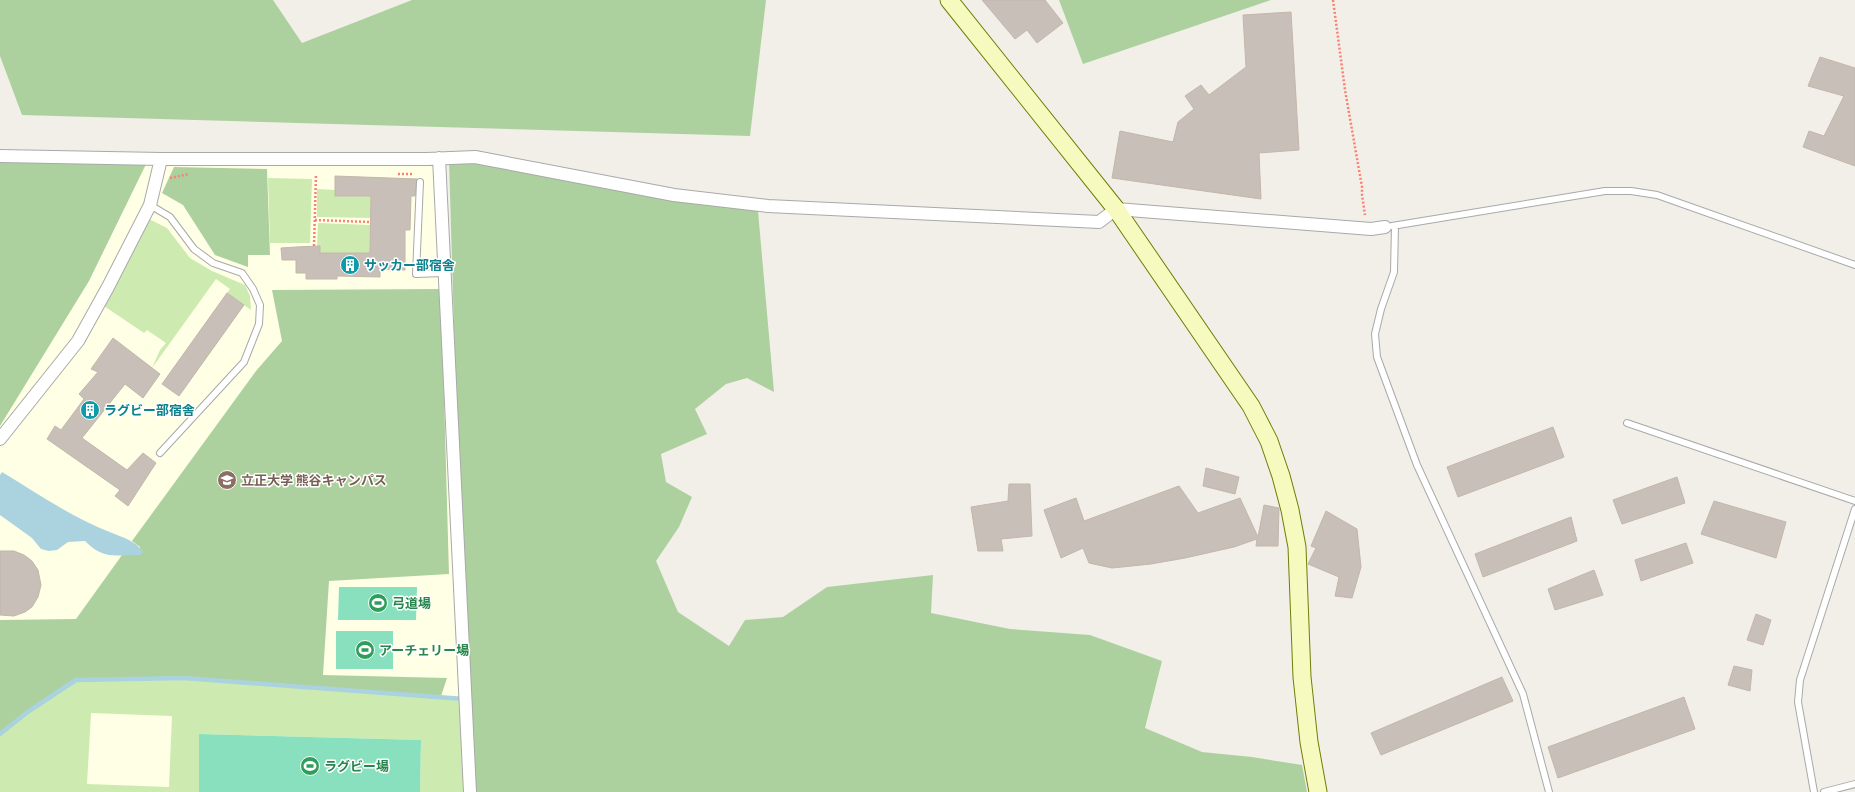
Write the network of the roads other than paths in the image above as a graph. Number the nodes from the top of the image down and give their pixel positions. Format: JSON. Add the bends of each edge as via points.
{"nodes":[{"id":1,"x":949,"y":0,"type":"edge"},
{"id":2,"x":0,"y":156,"type":"edge"},
{"id":3,"x":439,"y":158,"type":"junction"},
{"id":4,"x":161,"y":159,"type":"junction"},
{"id":5,"x":420,"y":182,"type":"dead end"},
{"id":6,"x":150,"y":205,"type":"junction"},
{"id":7,"x":1116,"y":209,"type":"junction"},
{"id":8,"x":1390,"y":226,"type":"junction"},
{"id":9,"x":1855,"y":265,"type":"edge"},
{"id":10,"x":444,"y":272,"type":"junction"},
{"id":11,"x":1626,"y":423,"type":"dead end"},
{"id":12,"x":0,"y":438,"type":"edge"},
{"id":13,"x":160,"y":453,"type":"dead end"},
{"id":14,"x":1855,"y":501,"type":"edge"},
{"id":15,"x":1855,"y":509,"type":"edge"},
{"id":16,"x":1855,"y":784,"type":"edge"},
{"id":17,"x":470,"y":792,"type":"edge"},
{"id":18,"x":1318,"y":792,"type":"edge"},
{"id":19,"x":1549,"y":792,"type":"edge"},
{"id":20,"x":1814,"y":792,"type":"edge"},
{"id":21,"x":1824,"y":792,"type":"edge"}],
"edges":[{"from":1,"to":7,"type":"street"},
{"from":2,"to":4,"type":"street"},
{"from":3,"to":4,"type":"street"},
{"from":3,"to":7,"type":"street","via":[[475,157],[674,195],[768,206],[1099,222]]},
{"from":3,"to":10,"type":"street"},
{"from":4,"to":6,"type":"street"},
{"from":5,"to":10,"type":"lane","via":[[416,274]]},
{"from":6,"to":12,"type":"street","via":[[78,341]]},
{"from":6,"to":13,"type":"lane","via":[[170,217],[194,249],[213,263],[242,273],[254,289],[260,305],[259,324],[244,362]]},
{"from":7,"to":8,"type":"street","via":[[1367,228]]},
{"from":7,"to":18,"type":"street","via":[[1251,406],[1269,441],[1290,510],[1297,547],[1302,677],[1309,742]]},
{"from":8,"to":9,"type":"lane","via":[[1566,196],[1631,191],[1657,195]]},
{"from":8,"to":19,"type":"lane","via":[[1394,272],[1375,334],[1377,357],[1418,465],[1524,694]]},
{"from":10,"to":17,"type":"street"},
{"from":11,"to":14,"type":"lane"},
{"from":15,"to":20,"type":"lane","via":[[1800,680],[1798,702]]},
{"from":16,"to":21,"type":"lane"}]}
